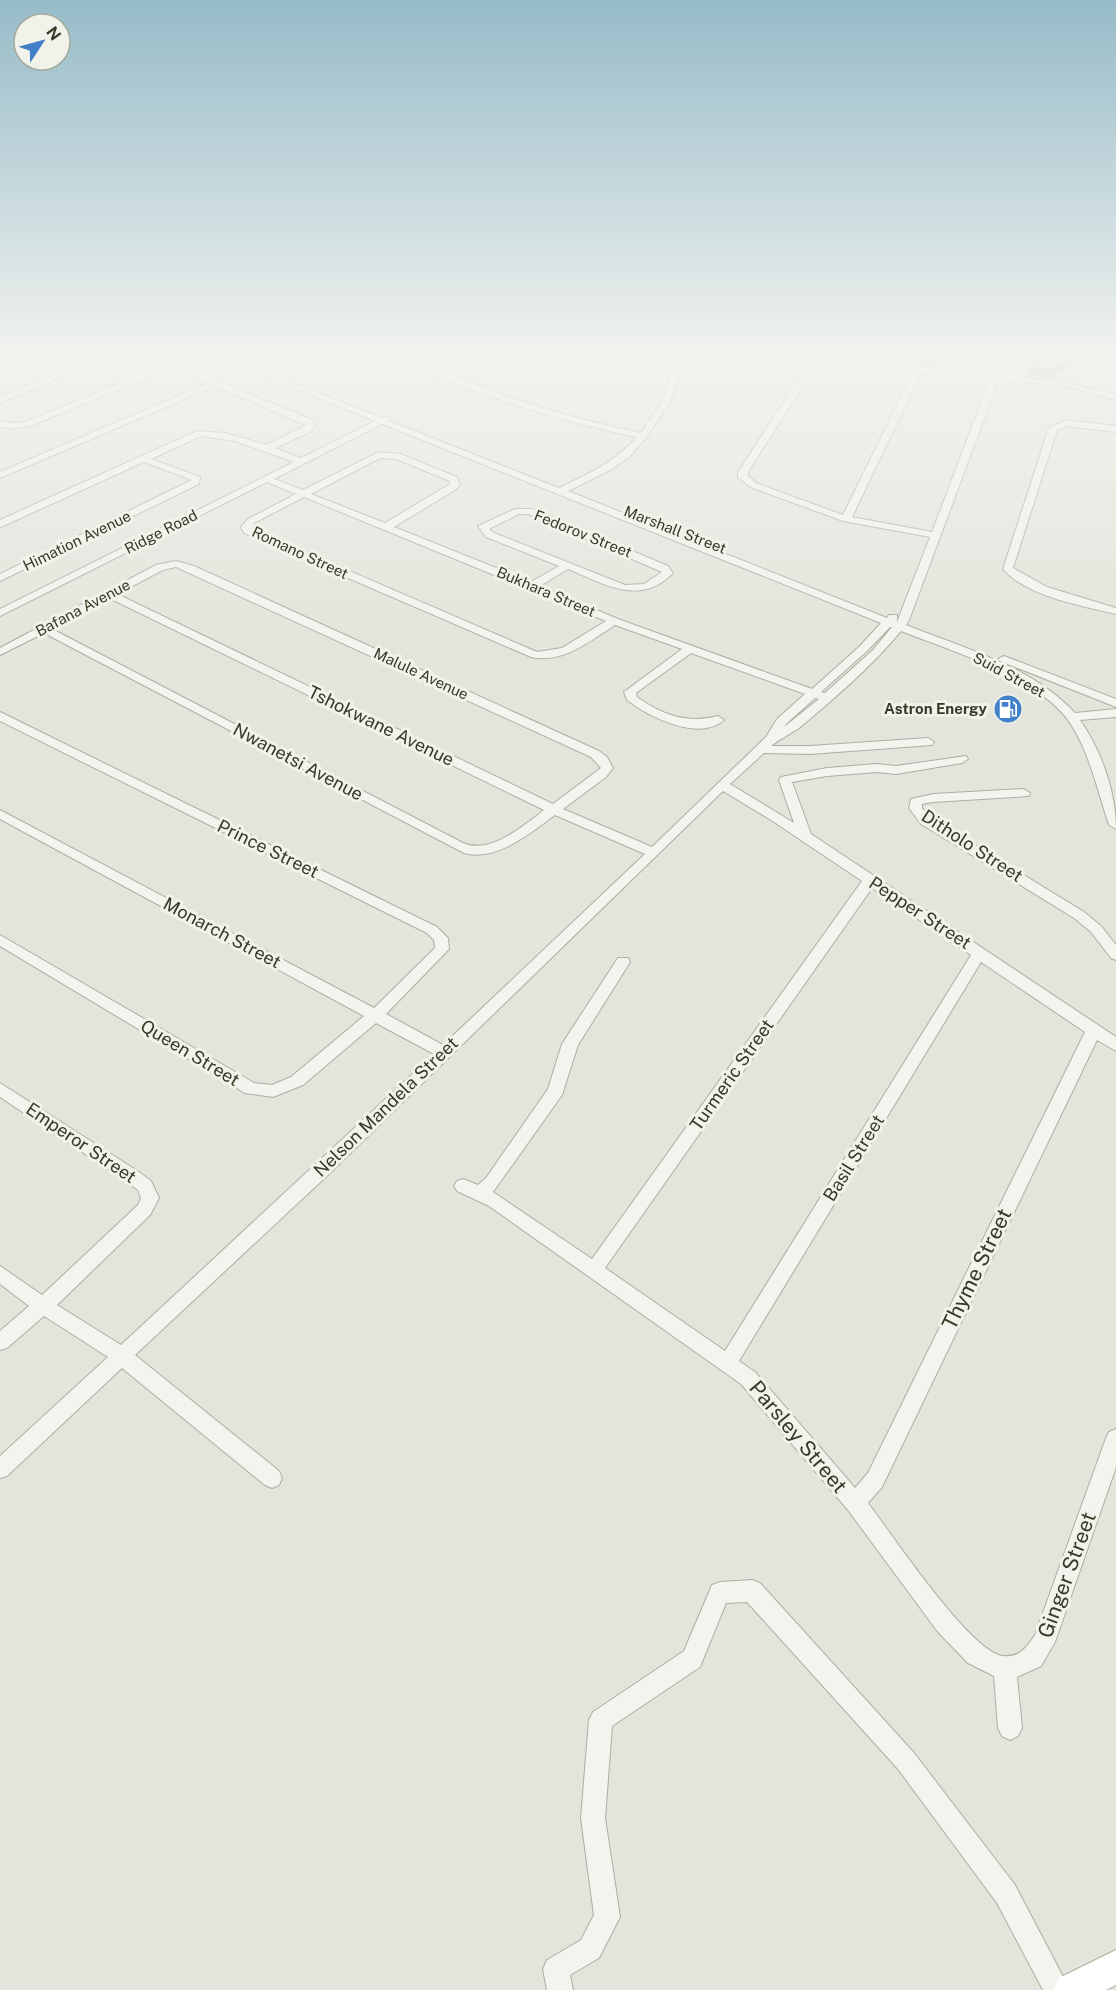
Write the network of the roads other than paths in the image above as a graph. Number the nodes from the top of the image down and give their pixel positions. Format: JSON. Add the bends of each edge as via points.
{"nodes":[{"id":1,"x":56,"y":451,"type":"edge"},
{"id":2,"x":162,"y":451,"type":"edge"},
{"id":3,"x":275,"y":451,"type":"edge"},
{"id":4,"x":323,"y":451,"type":"edge"},
{"id":5,"x":462,"y":451,"type":"edge"},
{"id":6,"x":628,"y":451,"type":"edge"},
{"id":7,"x":757,"y":451,"type":"edge"},
{"id":8,"x":879,"y":451,"type":"edge"},
{"id":9,"x":967,"y":451,"type":"edge"},
{"id":10,"x":1046,"y":451,"type":"edge"},
{"id":11,"x":144,"y":459,"type":"junction"},
{"id":12,"x":301,"y":462,"type":"junction"},
{"id":13,"x":0,"y":475,"type":"edge"},
{"id":14,"x":267,"y":479,"type":"junction"},
{"id":15,"x":562,"y":490,"type":"junction"},
{"id":16,"x":302,"y":494,"type":"junction"},
{"id":17,"x":846,"y":519,"type":"junction"},
{"id":18,"x":0,"y":524,"type":"edge"},
{"id":19,"x":386,"y":527,"type":"junction"},
{"id":20,"x":935,"y":535,"type":"junction"},
{"id":21,"x":167,"y":565,"type":"joint"},
{"id":22,"x":568,"y":566,"type":"junction"},
{"id":23,"x":0,"y":578,"type":"edge"},
{"id":24,"x":532,"y":586,"type":"junction"},
{"id":25,"x":110,"y":594,"type":"junction"},
{"id":26,"x":1116,"y":611,"type":"edge"},
{"id":27,"x":0,"y":613,"type":"edge"},
{"id":28,"x":898,"y":619,"type":"junction"},
{"id":29,"x":614,"y":621,"type":"junction"},
{"id":30,"x":43,"y":628,"type":"junction"},
{"id":31,"x":689,"y":649,"type":"junction"},
{"id":32,"x":0,"y":652,"type":"edge"},
{"id":33,"x":845,"y":665,"type":"junction"},
{"id":34,"x":858,"y":669,"type":"junction"},
{"id":35,"x":813,"y":693,"type":"junction"},
{"id":36,"x":827,"y":698,"type":"junction"},
{"id":37,"x":1116,"y":703,"type":"edge"},
{"id":38,"x":1116,"y":713,"type":"edge"},
{"id":39,"x":0,"y":716,"type":"edge"},
{"id":40,"x":1073,"y":717,"type":"junction"},
{"id":41,"x":718,"y":720,"type":"dead end"},
{"id":42,"x":928,"y":742,"type":"dead end"},
{"id":43,"x":765,"y":745,"type":"junction"},
{"id":44,"x":962,"y":759,"type":"dead end"},
{"id":45,"x":722,"y":785,"type":"junction"},
{"id":46,"x":1024,"y":793,"type":"dead end"},
{"id":47,"x":552,"y":809,"type":"junction"},
{"id":48,"x":0,"y":814,"type":"edge"},
{"id":49,"x":1116,"y":825,"type":"edge"},
{"id":50,"x":805,"y":836,"type":"junction"},
{"id":51,"x":654,"y":853,"type":"junction"},
{"id":52,"x":870,"y":880,"type":"junction"},
{"id":53,"x":0,"y":940,"type":"edge"},
{"id":54,"x":980,"y":952,"type":"junction"},
{"id":55,"x":1116,"y":955,"type":"edge"},
{"id":56,"x":623,"y":962,"type":"dead end"},
{"id":57,"x":376,"y":1015,"type":"junction"},
{"id":58,"x":1094,"y":1030,"type":"junction"},
{"id":59,"x":1116,"y":1045,"type":"edge"},
{"id":60,"x":443,"y":1052,"type":"junction"},
{"id":61,"x":0,"y":1089,"type":"edge"},
{"id":62,"x":594,"y":1270,"type":"junction"},
{"id":63,"x":0,"y":1274,"type":"edge"},
{"id":64,"x":43,"y":1306,"type":"junction"},
{"id":65,"x":0,"y":1342,"type":"edge"},
{"id":66,"x":121,"y":1355,"type":"junction"},
{"id":67,"x":729,"y":1363,"type":"junction"},
{"id":68,"x":1116,"y":1438,"type":"edge"},
{"id":69,"x":0,"y":1469,"type":"edge"},
{"id":70,"x":272,"y":1478,"type":"dead end"},
{"id":71,"x":855,"y":1503,"type":"junction"},
{"id":72,"x":1005,"y":1668,"type":"junction"},
{"id":73,"x":1010,"y":1728,"type":"dead end"},
{"id":74,"x":1116,"y":1967,"type":"edge"},
{"id":75,"x":560,"y":1990,"type":"edge"},
{"id":76,"x":1058,"y":1990,"type":"edge"},
{"id":77,"x":1071,"y":1990,"type":"edge"}],
"edges":[{"from":1,"to":13,"type":"street"},
{"from":2,"to":11,"type":"street"},
{"from":3,"to":12,"type":"street"},
{"from":4,"to":12,"type":"street","name":"Ridge Road"},
{"from":5,"to":15,"type":"street","name":"Marshall Street"},
{"from":6,"to":15,"type":"street","via":[[616,463]]},
{"from":7,"to":17,"type":"street","via":[[743,472],[743,477],[753,485]]},
{"from":8,"to":17,"type":"street"},
{"from":9,"to":20,"type":"street","name":"Nelson Mandela Street"},
{"from":10,"to":26,"type":"street","via":[[1008,569],[1027,583]]},
{"from":11,"to":18,"type":"street"},
{"from":11,"to":23,"type":"street","name":"Himation Avenue","via":[[190,474],[196,482]]},
{"from":12,"to":14,"type":"street","name":"Ridge Road"},
{"from":14,"to":16,"type":"street","name":"Bukhara Street"},
{"from":14,"to":27,"type":"street","name":"Ridge Road"},
{"from":15,"to":28,"type":"street","name":"Marshall Street"},
{"from":16,"to":19,"type":"street","name":"Bukhara Street"},
{"from":16,"to":19,"type":"street","name":"Romano Street","via":[[378,455],[397,456],[454,479],[452,488]]},
{"from":16,"to":29,"type":"street","name":"Romano Street","via":[[247,524],[247,531],[535,655],[561,652]]},
{"from":17,"to":20,"type":"street"},
{"from":19,"to":24,"type":"street","name":"Bukhara Street"},
{"from":20,"to":28,"type":"street","name":"Nelson Mandela Street"},
{"from":21,"to":25,"type":"street","name":"Bafana Avenue"},
{"from":21,"to":47,"type":"street","name":"Malule Avenue","via":[[190,568],[603,760],[607,768],[602,774]]},
{"from":22,"to":22,"type":"street","name":"Fedorov Street","via":[[490,535],[483,526],[513,513],[529,512],[668,573],[646,587],[624,588]]},
{"from":22,"to":24,"type":"street","name":"Fedorov Street"},
{"from":24,"to":29,"type":"street","name":"Bukhara Street"},
{"from":25,"to":30,"type":"street","name":"Bafana Avenue"},
{"from":25,"to":47,"type":"street","name":"Tshokwane Avenue"},
{"from":28,"to":33,"type":"street","name":"Nelson Mandela Street"},
{"from":28,"to":34,"type":"street","name":"Nelson Mandela Street"},
{"from":28,"to":37,"type":"street","name":"Marshall Street"},
{"from":28,"to":40,"type":"street","name":"Suid Street","via":[[999,666],[1031,684]]},
{"from":29,"to":31,"type":"street","name":"Bukhara Street"},
{"from":30,"to":32,"type":"street","name":"Bafana Avenue"},
{"from":30,"to":47,"type":"street","name":"Nwanetsi Avenue","via":[[466,849],[480,852],[501,844]]},
{"from":31,"to":35,"type":"street","name":"Bukhara Street"},
{"from":31,"to":41,"type":"street","via":[[630,692],[631,698],[688,725]]},
{"from":33,"to":34,"type":"street"},
{"from":33,"to":35,"type":"street","name":"Nelson Mandela Street"},
{"from":34,"to":36,"type":"street","name":"Nelson Mandela Street"},
{"from":35,"to":36,"type":"street","name":"Bukhara Street"},
{"from":35,"to":43,"type":"street","name":"Nelson Mandela Street","via":[[781,722]]},
{"from":36,"to":43,"type":"street","name":"Nelson Mandela Street"},
{"from":38,"to":40,"type":"street"},
{"from":39,"to":57,"type":"street","name":"Prince Street","via":[[432,930],[441,938],[442,949]]},
{"from":40,"to":49,"type":"street","name":"Suid Street","via":[[1090,751]]},
{"from":42,"to":43,"type":"street","via":[[810,750]]},
{"from":43,"to":45,"type":"street","name":"Nelson Mandela Street"},
{"from":44,"to":50,"type":"street","via":[[896,770],[827,772],[785,780]]},
{"from":45,"to":50,"type":"street","name":"Pepper Street"},
{"from":45,"to":51,"type":"street","name":"Nelson Mandela Street"},
{"from":46,"to":55,"type":"street","name":"Ditholo Street","via":[[933,798],[916,802],[915,808],[926,821],[1079,915]]},
{"from":47,"to":51,"type":"street","name":"Tshokwane Avenue"},
{"from":48,"to":57,"type":"street","name":"Monarch Street"},
{"from":50,"to":52,"type":"street","name":"Pepper Street"},
{"from":51,"to":60,"type":"street","name":"Nelson Mandela Street"},
{"from":52,"to":54,"type":"street","name":"Pepper Street"},
{"from":52,"to":62,"type":"street","name":"Turmeric Street"},
{"from":53,"to":57,"type":"street","name":"Queen Street","via":[[261,1092],[297,1081]]},
{"from":54,"to":58,"type":"street","name":"Pepper Street"},
{"from":54,"to":67,"type":"street","name":"Basil Street"},
{"from":56,"to":62,"type":"street","name":"Parsley Street","via":[[570,1044],[556,1091],[492,1182],[472,1189]]},
{"from":57,"to":60,"type":"street","name":"Monarch Street"},
{"from":58,"to":59,"type":"street","name":"Pepper Street"},
{"from":58,"to":71,"type":"street","name":"Thyme Street","via":[[875,1480]]},
{"from":60,"to":66,"type":"street","name":"Nelson Mandela Street"},
{"from":61,"to":64,"type":"street","name":"Emperor Street","via":[[133,1177],[145,1186],[150,1198],[144,1210]]},
{"from":62,"to":67,"type":"street","name":"Parsley Street"},
{"from":63,"to":64,"type":"street"},
{"from":64,"to":65,"type":"street"},
{"from":64,"to":66,"type":"street"},
{"from":66,"to":69,"type":"street","name":"Nelson Mandela Street"},
{"from":66,"to":70,"type":"street"},
{"from":67,"to":71,"type":"street","name":"Parsley Street","via":[[762,1392]]},
{"from":68,"to":72,"type":"street","name":"Ginger Street","via":[[1044,1642],[1033,1658]]},
{"from":71,"to":72,"type":"street","name":"Parsley Street","via":[[946,1624],[976,1655]]},
{"from":72,"to":73,"type":"street"},
{"from":74,"to":77,"type":"main road"},
{"from":75,"to":76,"type":"street","via":[[556,1969],[591,1949],[607,1917],[593,1818],[601,1720],[692,1659],[720,1593],[752,1591],[906,1761],[1006,1894]]}]}
